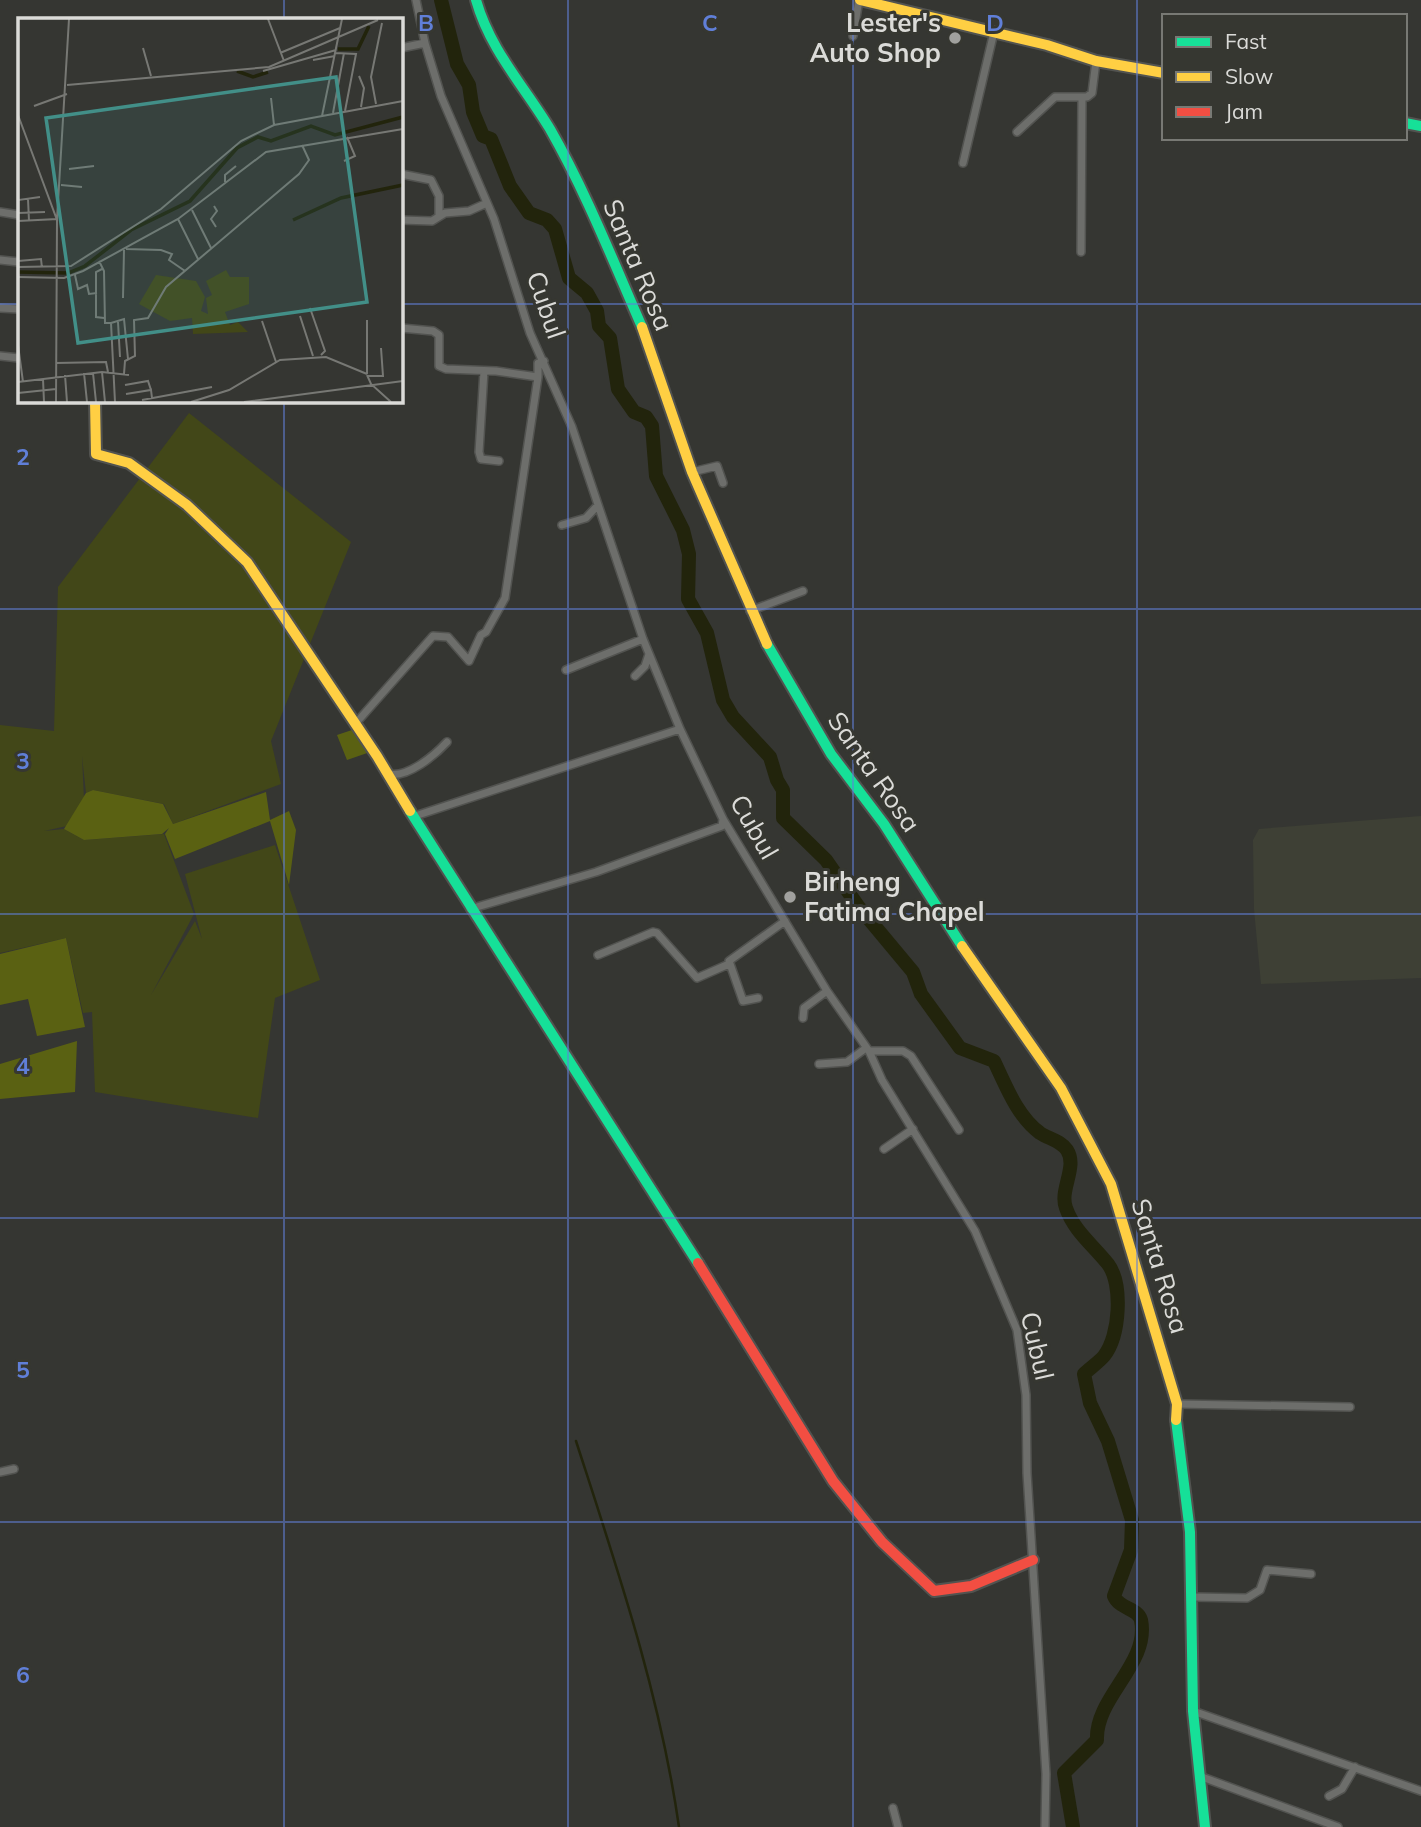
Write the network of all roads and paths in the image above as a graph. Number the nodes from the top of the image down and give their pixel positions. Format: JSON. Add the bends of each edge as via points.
{"nodes":[{"id":1,"x":416,"y":0,"type":"edge"},
{"id":2,"x":476,"y":0,"type":"edge"},
{"id":3,"x":859,"y":0,"type":"edge"},
{"id":4,"x":994,"y":32,"type":"junction"},
{"id":5,"x":853,"y":36,"type":"dead end"},
{"id":6,"x":425,"y":43,"type":"junction"},
{"id":7,"x":402,"y":48,"type":"edge"},
{"id":8,"x":1096,"y":61,"type":"junction"},
{"id":9,"x":1162,"y":73,"type":"edge"},
{"id":10,"x":1082,"y":97,"type":"junction"},
{"id":11,"x":1017,"y":132,"type":"dead end"},
{"id":12,"x":963,"y":163,"type":"dead end"},
{"id":13,"x":402,"y":174,"type":"edge"},
{"id":14,"x":487,"y":203,"type":"junction"},
{"id":15,"x":0,"y":212,"type":"edge"},
{"id":16,"x":18,"y":215,"type":"edge"},
{"id":17,"x":439,"y":215,"type":"junction"},
{"id":18,"x":402,"y":220,"type":"edge"},
{"id":19,"x":1081,"y":252,"type":"dead end"},
{"id":20,"x":0,"y":260,"type":"edge"},
{"id":21,"x":18,"y":262,"type":"edge"},
{"id":22,"x":0,"y":307,"type":"edge"},
{"id":23,"x":18,"y":309,"type":"edge"},
{"id":24,"x":402,"y":328,"type":"edge"},
{"id":25,"x":0,"y":356,"type":"edge"},
{"id":26,"x":18,"y":358,"type":"edge"},
{"id":27,"x":544,"y":362,"type":"junction"},
{"id":28,"x":485,"y":371,"type":"junction"},
{"id":29,"x":538,"y":377,"type":"junction"},
{"id":30,"x":95,"y":402,"type":"edge"},
{"id":31,"x":499,"y":461,"type":"dead end"},
{"id":32,"x":692,"y":472,"type":"junction"},
{"id":33,"x":723,"y":483,"type":"dead end"},
{"id":34,"x":598,"y":505,"type":"junction"},
{"id":35,"x":562,"y":525,"type":"dead end"},
{"id":36,"x":803,"y":590,"type":"dead end"},
{"id":37,"x":750,"y":611,"type":"junction"},
{"id":38,"x":643,"y":639,"type":"junction"},
{"id":39,"x":649,"y":653,"type":"junction"},
{"id":40,"x":566,"y":670,"type":"dead end"},
{"id":41,"x":635,"y":676,"type":"dead end"},
{"id":42,"x":356,"y":723,"type":"junction"},
{"id":43,"x":680,"y":729,"type":"junction"},
{"id":44,"x":447,"y":742,"type":"dead end"},
{"id":45,"x":388,"y":774,"type":"junction"},
{"id":46,"x":415,"y":816,"type":"junction"},
{"id":47,"x":723,"y":819,"type":"junction"},
{"id":48,"x":470,"y":909,"type":"junction"},
{"id":49,"x":785,"y":920,"type":"junction"},
{"id":50,"x":598,"y":955,"type":"dead end"},
{"id":51,"x":729,"y":964,"type":"junction"},
{"id":52,"x":827,"y":991,"type":"junction"},
{"id":53,"x":758,"y":998,"type":"dead end"},
{"id":54,"x":803,"y":1018,"type":"dead end"},
{"id":55,"x":868,"y":1049,"type":"junction"},
{"id":56,"x":819,"y":1064,"type":"dead end"},
{"id":57,"x":913,"y":1129,"type":"junction"},
{"id":58,"x":959,"y":1130,"type":"dead end"},
{"id":59,"x":884,"y":1149,"type":"dead end"},
{"id":60,"x":1177,"y":1404,"type":"junction"},
{"id":61,"x":1350,"y":1407,"type":"dead end"},
{"id":62,"x":14,"y":1469,"type":"dead end"},
{"id":63,"x":0,"y":1472,"type":"edge"},
{"id":64,"x":1033,"y":1559,"type":"junction"},
{"id":65,"x":1311,"y":1574,"type":"dead end"},
{"id":66,"x":1193,"y":1597,"type":"junction"},
{"id":67,"x":1193,"y":1711,"type":"junction"},
{"id":68,"x":1355,"y":1767,"type":"junction"},
{"id":69,"x":1202,"y":1777,"type":"junction"},
{"id":70,"x":1421,"y":1791,"type":"edge"},
{"id":71,"x":1329,"y":1796,"type":"dead end"},
{"id":72,"x":892,"y":1808,"type":"dead end"},
{"id":73,"x":898,"y":1827,"type":"edge"},
{"id":74,"x":1045,"y":1827,"type":"edge"},
{"id":75,"x":1205,"y":1827,"type":"edge"},
{"id":76,"x":1338,"y":1827,"type":"edge"}],
"edges":[{"from":1,"to":6,"type":"street","name":"Cubul"},
{"from":2,"to":32,"type":"street","name":"Santa Rosa","via":[[497,51],[549,128],[575,177],[643,329]]},
{"from":3,"to":4,"type":"street"},
{"from":3,"to":5,"type":"street"},
{"from":4,"to":8,"type":"street"},
{"from":4,"to":12,"type":"street"},
{"from":6,"to":7,"type":"street"},
{"from":6,"to":14,"type":"street","name":"Cubul","via":[[441,96]]},
{"from":8,"to":9,"type":"street"},
{"from":8,"to":10,"type":"street","via":[[1092,93]]},
{"from":10,"to":11,"type":"street","via":[[1055,97]]},
{"from":10,"to":19,"type":"street"},
{"from":13,"to":17,"type":"street","via":[[431,180],[439,196]]},
{"from":14,"to":17,"type":"street"},
{"from":14,"to":27,"type":"street","name":"Cubul"},
{"from":15,"to":16,"type":"street"},
{"from":17,"to":18,"type":"street","via":[[432,221]]},
{"from":20,"to":21,"type":"street"},
{"from":22,"to":23,"type":"street"},
{"from":24,"to":28,"type":"street","via":[[439,335],[442,368]]},
{"from":25,"to":26,"type":"street"},
{"from":27,"to":29,"type":"street","via":[[538,363]]},
{"from":27,"to":34,"type":"street","name":"Cubul"},
{"from":28,"to":29,"type":"street"},
{"from":28,"to":31,"type":"street","via":[[480,452],[481,458]]},
{"from":29,"to":42,"type":"street","via":[[505,598],[469,661],[448,637],[433,636]]},
{"from":30,"to":42,"type":"street","via":[[96,454],[129,463],[157,482],[247,562]]},
{"from":32,"to":33,"type":"street","via":[[717,466]]},
{"from":32,"to":37,"type":"street","name":"Santa Rosa"},
{"from":34,"to":35,"type":"street","via":[[586,518]]},
{"from":34,"to":38,"type":"street","name":"Cubul"},
{"from":36,"to":37,"type":"street"},
{"from":37,"to":60,"type":"street","name":"Santa Rosa","via":[[831,754],[884,824],[1061,1088],[1111,1184]]},
{"from":38,"to":39,"type":"street","name":"Cubul"},
{"from":38,"to":40,"type":"street"},
{"from":39,"to":41,"type":"street"},
{"from":39,"to":43,"type":"street","name":"Cubul"},
{"from":42,"to":45,"type":"street"},
{"from":43,"to":46,"type":"street"},
{"from":43,"to":47,"type":"street","name":"Cubul"},
{"from":44,"to":45,"type":"street","via":[[415,766]]},
{"from":45,"to":46,"type":"street"},
{"from":46,"to":48,"type":"street"},
{"from":47,"to":48,"type":"street","via":[[722,826],[662,850]]},
{"from":47,"to":49,"type":"street","name":"Cubul"},
{"from":48,"to":64,"type":"street","via":[[498,946],[521,989],[607,1117],[856,1513],[934,1591],[985,1580]]},
{"from":49,"to":51,"type":"street"},
{"from":49,"to":52,"type":"street","name":"Cubul"},
{"from":50,"to":51,"type":"street","via":[[653,932],[696,978]]},
{"from":51,"to":53,"type":"street","via":[[743,1001]]},
{"from":52,"to":54,"type":"street","via":[[804,1008]]},
{"from":52,"to":55,"type":"street","name":"Cubul"},
{"from":55,"to":56,"type":"street","via":[[847,1062]]},
{"from":55,"to":57,"type":"street","name":"Cubul"},
{"from":55,"to":58,"type":"street","via":[[903,1051],[911,1056]]},
{"from":57,"to":59,"type":"street"},
{"from":57,"to":64,"type":"street","name":"Cubul","via":[[975,1231],[1017,1330],[1027,1395]]},
{"from":60,"to":61,"type":"street"},
{"from":60,"to":66,"type":"street","name":"Santa Rosa"},
{"from":62,"to":63,"type":"street"},
{"from":64,"to":74,"type":"street","name":"Cubul"},
{"from":65,"to":66,"type":"street","via":[[1267,1570],[1260,1590],[1247,1598]]},
{"from":66,"to":67,"type":"street","name":"Santa Rosa"},
{"from":67,"to":68,"type":"street"},
{"from":67,"to":69,"type":"street","name":"Santa Rosa"},
{"from":68,"to":70,"type":"street"},
{"from":68,"to":71,"type":"street","via":[[1342,1788]]},
{"from":69,"to":75,"type":"street","name":"Santa Rosa"},
{"from":69,"to":76,"type":"street"},
{"from":72,"to":73,"type":"street"}]}
